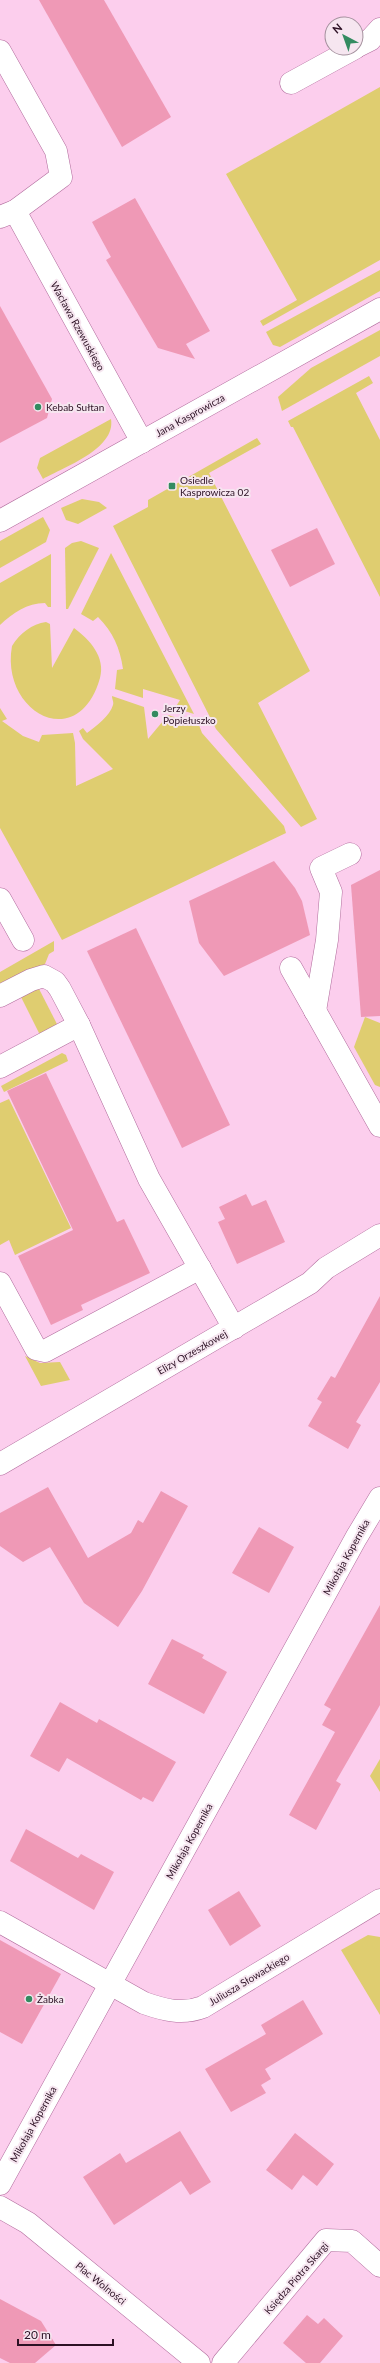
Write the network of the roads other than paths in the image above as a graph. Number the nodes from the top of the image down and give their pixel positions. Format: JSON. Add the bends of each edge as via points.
{"nodes":[{"id":1,"x":380,"y":29,"type":"edge"},
{"id":2,"x":364,"y":43,"type":"edge"},
{"id":3,"x":0,"y":51,"type":"edge"},
{"id":4,"x":340,"y":56,"type":"edge"},
{"id":5,"x":291,"y":83,"type":"dead end"},
{"id":6,"x":7,"y":214,"type":"edge"},
{"id":7,"x":380,"y":310,"type":"edge"},
{"id":8,"x":142,"y":442,"type":"junction"},
{"id":9,"x":0,"y":521,"type":"edge"},
{"id":10,"x":350,"y":854,"type":"dead end"},
{"id":11,"x":0,"y":899,"type":"edge"},
{"id":12,"x":23,"y":940,"type":"dead end"},
{"id":13,"x":291,"y":968,"type":"dead end"},
{"id":14,"x":0,"y":996,"type":"edge"},
{"id":15,"x":315,"y":1011,"type":"junction"},
{"id":16,"x":79,"y":1024,"type":"junction"},
{"id":17,"x":0,"y":1067,"type":"edge"},
{"id":18,"x":380,"y":1126,"type":"edge"},
{"id":19,"x":380,"y":1235,"type":"edge"},
{"id":20,"x":200,"y":1268,"type":"junction"},
{"id":21,"x":0,"y":1283,"type":"edge"},
{"id":22,"x":234,"y":1328,"type":"junction"},
{"id":23,"x":0,"y":1464,"type":"edge"},
{"id":24,"x":380,"y":1498,"type":"edge"},
{"id":25,"x":380,"y":1900,"type":"edge"},
{"id":26,"x":0,"y":1922,"type":"edge"},
{"id":27,"x":110,"y":1985,"type":"junction"},
{"id":28,"x":0,"y":2184,"type":"edge"},
{"id":29,"x":0,"y":2207,"type":"edge"},
{"id":30,"x":380,"y":2266,"type":"edge"},
{"id":31,"x":199,"y":2363,"type":"edge"},
{"id":32,"x":223,"y":2363,"type":"edge"}],
"edges":[{"from":1,"to":2,"type":"street"},
{"from":3,"to":6,"type":"street","name":"Wacława Rzewuskiego","via":[[56,151],[61,177]]},
{"from":4,"to":5,"type":"street"},
{"from":6,"to":8,"type":"street","name":"Wacława Rzewuskiego"},
{"from":7,"to":8,"type":"street","name":"Jana Kasprowicza"},
{"from":8,"to":9,"type":"street","name":"Jana Kasprowicza"},
{"from":10,"to":15,"type":"street","via":[[321,868],[331,892],[327,940]]},
{"from":11,"to":12,"type":"street"},
{"from":13,"to":15,"type":"street"},
{"from":14,"to":16,"type":"street","via":[[37,978],[50,978],[60,989]]},
{"from":15,"to":18,"type":"street"},
{"from":16,"to":17,"type":"street"},
{"from":16,"to":20,"type":"street","via":[[149,1179]]},
{"from":19,"to":22,"type":"street","name":"Elizy Orzeszkowej","via":[[326,1268],[310,1283]]},
{"from":20,"to":21,"type":"street","via":[[45,1351],[36,1349]]},
{"from":20,"to":22,"type":"street"},
{"from":22,"to":23,"type":"street","name":"Elizy Orzeszkowej"},
{"from":24,"to":27,"type":"street","name":"Mikołaja Kopernika"},
{"from":25,"to":27,"type":"street","name":"Juliusza Słowackiego","via":[[203,2007],[192,2011],[162,2009]]},
{"from":26,"to":27,"type":"street","name":"Juliusza Słowackiego"},
{"from":27,"to":28,"type":"street","name":"Mikołaja Kopernika"},
{"from":29,"to":31,"type":"street","name":"Plac Wolności","via":[[28,2223]]},
{"from":30,"to":32,"type":"street","name":"Księdza Piotra Skargi","via":[[352,2240],[326,2240]]}]}
